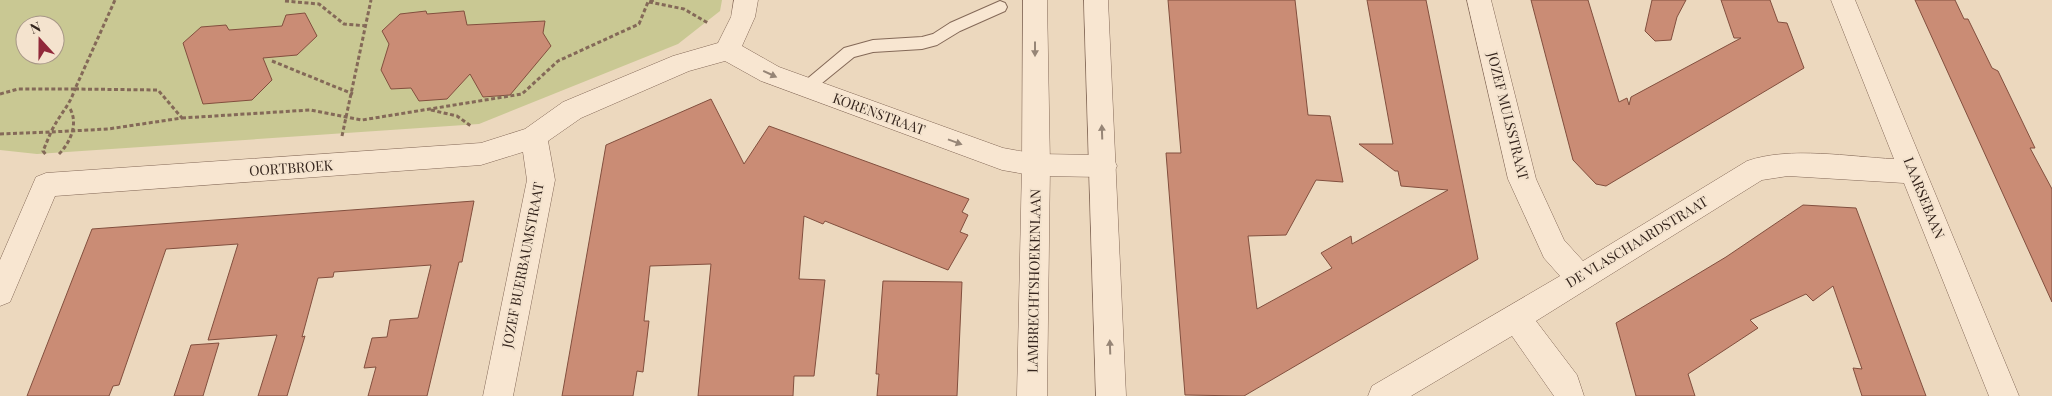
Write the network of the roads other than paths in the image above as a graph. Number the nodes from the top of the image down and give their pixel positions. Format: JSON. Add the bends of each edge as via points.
{"nodes":[{"id":1,"x":746,"y":0,"type":"edge"},
{"id":2,"x":1035,"y":0,"type":"edge"},
{"id":3,"x":1096,"y":0,"type":"edge"},
{"id":4,"x":1479,"y":0,"type":"edge"},
{"id":5,"x":1843,"y":0,"type":"edge"},
{"id":6,"x":1000,"y":7,"type":"dead end"},
{"id":7,"x":727,"y":50,"type":"junction"},
{"id":8,"x":806,"y":88,"type":"junction"},
{"id":9,"x":534,"y":138,"type":"junction"},
{"id":10,"x":1036,"y":165,"type":"junction"},
{"id":11,"x":1103,"y":166,"type":"junction"},
{"id":12,"x":1914,"y":172,"type":"junction"},
{"id":13,"x":1579,"y":277,"type":"junction"},
{"id":14,"x":0,"y":293,"type":"edge"},
{"id":15,"x":1516,"y":318,"type":"junction"},
{"id":16,"x":498,"y":396,"type":"edge"},
{"id":17,"x":1032,"y":396,"type":"edge"},
{"id":18,"x":1111,"y":396,"type":"edge"},
{"id":19,"x":1383,"y":396,"type":"edge"},
{"id":20,"x":1569,"y":396,"type":"edge"},
{"id":21,"x":2004,"y":396,"type":"edge"}],
"edges":[{"from":1,"to":7,"type":"street","via":[[743,17]]},
{"from":2,"to":10,"type":"street","name":"LAMBRECHTSHOEKENLAAN","one_way":true},
{"from":11,"to":3,"type":"street","one_way":true},
{"from":4,"to":13,"type":"street","name":"JOZEF MULSSTRAAT","via":[[1522,179],[1554,249]]},
{"from":5,"to":12,"type":"street","name":"LAARSEBAAN"},
{"from":6,"to":8,"type":"lane","via":[[929,41],[873,46],[849,52]]},
{"from":7,"to":8,"type":"street","name":"KORENSTRAAT","one_way":true,"via":[[770,74]]},
{"from":7,"to":9,"type":"street","via":[[682,63],[572,110]]},
{"from":8,"to":10,"type":"street","name":"KORENSTRAAT","one_way":true,"via":[[1002,159]]},
{"from":9,"to":14,"type":"street","name":"OORTBROEK","via":[[481,154],[48,173]]},
{"from":9,"to":16,"type":"street","name":"JOZEF BUERBAUMSTRAAT","via":[[541,180]]},
{"from":10,"to":11,"type":"street"},
{"from":10,"to":17,"type":"street","name":"LAMBRECHTSHOEKENLAAN"},
{"from":18,"to":11,"type":"street","one_way":true},
{"from":12,"to":13,"type":"street","name":"DE VLASCHAARDSTRAAT","via":[[1788,165],[1757,169]]},
{"from":12,"to":21,"type":"street","name":"LAARSEBAAN"},
{"from":13,"to":15,"type":"street","name":"DE VLASCHAARDSTRAAT"},
{"from":15,"to":19,"type":"street","name":"DE VLASCHAARDSTRAAT"},
{"from":15,"to":20,"type":"street","via":[[1566,384]]}]}
